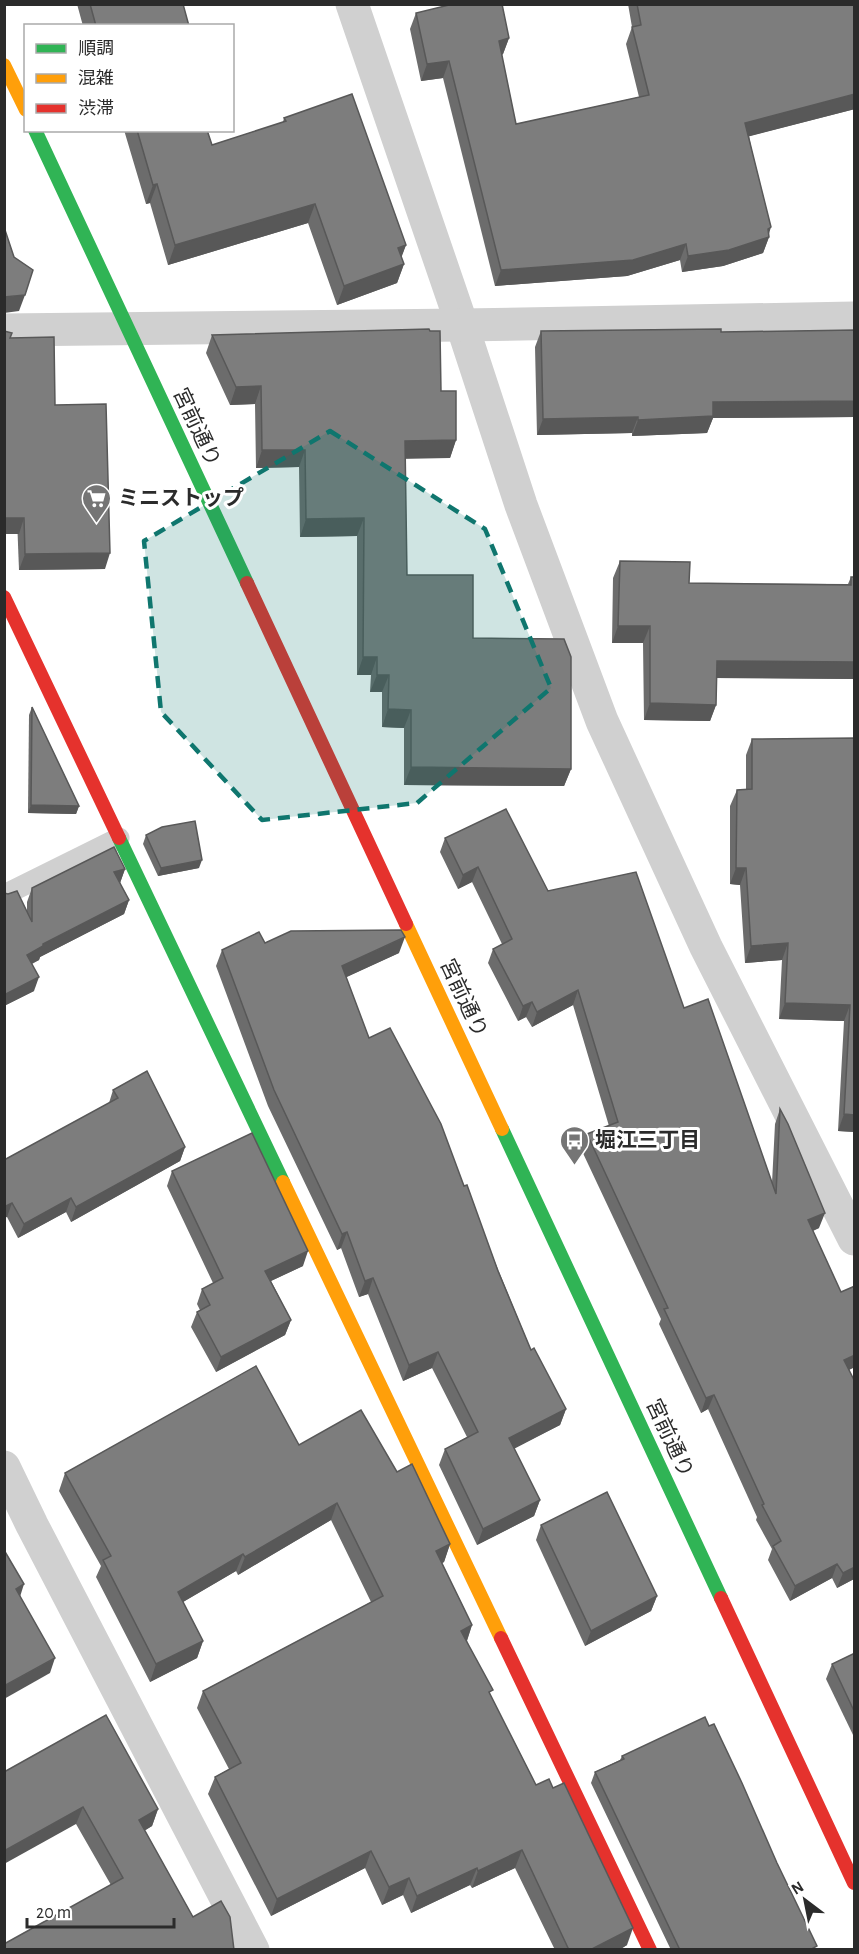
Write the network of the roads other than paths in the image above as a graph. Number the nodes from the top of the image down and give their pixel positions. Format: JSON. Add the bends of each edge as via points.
{"nodes":[{"id":1,"x":352,"y":4,"type":"edge"},
{"id":2,"x":4,"y":65,"type":"edge"},
{"id":3,"x":24,"y":106,"type":"edge"},
{"id":4,"x":36,"y":132,"type":"edge"},
{"id":5,"x":855,"y":318,"type":"edge"},
{"id":6,"x":462,"y":325,"type":"junction"},
{"id":7,"x":128,"y":327,"type":"junction"},
{"id":8,"x":4,"y":330,"type":"edge"},
{"id":9,"x":4,"y":597,"type":"edge"},
{"id":10,"x":119,"y":838,"type":"junction"},
{"id":11,"x":4,"y":895,"type":"edge"},
{"id":12,"x":855,"y":1239,"type":"edge"},
{"id":13,"x":4,"y":1467,"type":"edge"},
{"id":14,"x":855,"y":1882,"type":"edge"},
{"id":15,"x":253,"y":1950,"type":"edge"},
{"id":16,"x":650,"y":1950,"type":"edge"}],
"edges":[{"from":1,"to":6,"type":"street"},
{"from":2,"to":3,"type":"street"},
{"from":4,"to":7,"type":"street","name":"宮前通り"},
{"from":5,"to":6,"type":"street"},
{"from":6,"to":7,"type":"street"},
{"from":6,"to":12,"type":"street","via":[[521,505],[602,721],[706,947]]},
{"from":7,"to":8,"type":"street"},
{"from":7,"to":14,"type":"street","name":"宮前通り"},
{"from":9,"to":10,"type":"street"},
{"from":10,"to":11,"type":"lane"},
{"from":10,"to":16,"type":"street"},
{"from":13,"to":15,"type":"street"}]}
